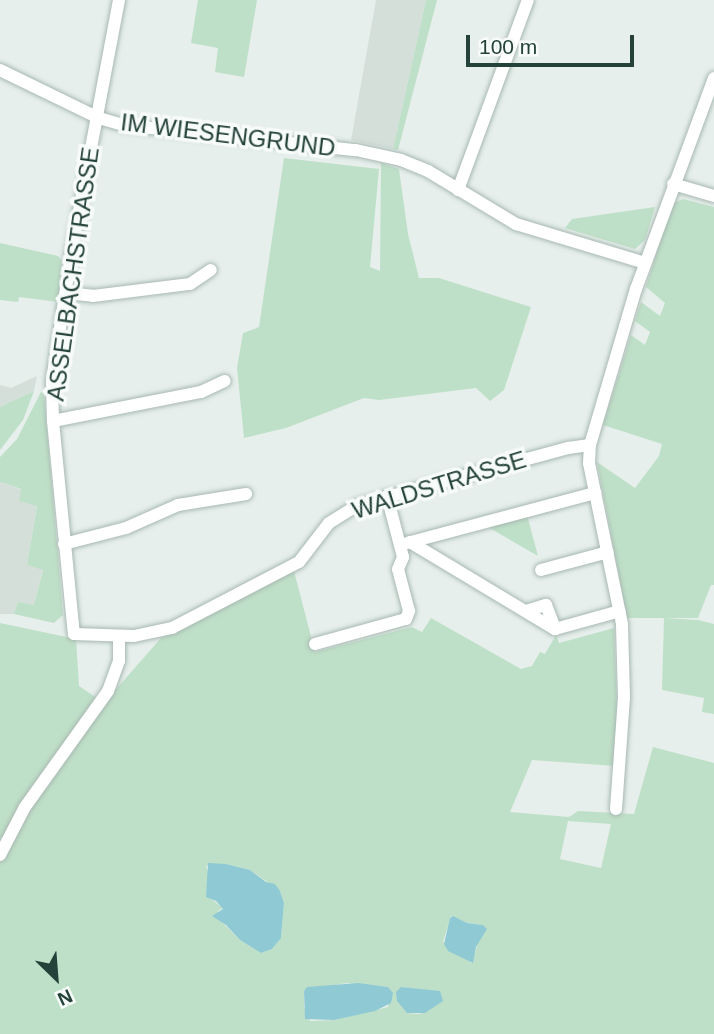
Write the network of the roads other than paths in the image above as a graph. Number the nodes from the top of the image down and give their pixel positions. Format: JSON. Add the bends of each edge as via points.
{"nodes":[{"id":1,"x":119,"y":0,"type":"edge"},
{"id":2,"x":528,"y":0,"type":"edge"},
{"id":3,"x":0,"y":70,"type":"edge"},
{"id":4,"x":714,"y":79,"type":"edge"},
{"id":5,"x":99,"y":118,"type":"junction"},
{"id":6,"x":673,"y":184,"type":"junction"},
{"id":7,"x":458,"y":190,"type":"junction"},
{"id":8,"x":714,"y":196,"type":"edge"},
{"id":9,"x":645,"y":263,"type":"junction"},
{"id":10,"x":211,"y":270,"type":"dead end"},
{"id":11,"x":66,"y":293,"type":"junction"},
{"id":12,"x":225,"y":381,"type":"dead end"},
{"id":13,"x":53,"y":421,"type":"junction"},
{"id":14,"x":590,"y":445,"type":"junction"},
{"id":15,"x":594,"y":493,"type":"junction"},
{"id":16,"x":246,"y":494,"type":"dead end"},
{"id":17,"x":387,"y":496,"type":"junction"},
{"id":18,"x":64,"y":544,"type":"junction"},
{"id":19,"x":405,"y":544,"type":"junction"},
{"id":20,"x":608,"y":552,"type":"junction"},
{"id":21,"x":541,"y":570,"type":"dead end"},
{"id":22,"x":620,"y":611,"type":"junction"},
{"id":23,"x":74,"y":634,"type":"joint"},
{"id":24,"x":119,"y":637,"type":"junction"},
{"id":25,"x":315,"y":644,"type":"dead end"},
{"id":26,"x":617,"y":809,"type":"dead end"},
{"id":27,"x":0,"y":855,"type":"edge"}],
"edges":[{"from":1,"to":5,"type":"street","name":"ASSELBACHSTRASSE"},
{"from":2,"to":7,"type":"street"},
{"from":3,"to":5,"type":"street","name":"IM WIESENGRUND"},
{"from":4,"to":6,"type":"street"},
{"from":5,"to":7,"type":"street","name":"IM WIESENGRUND","via":[[124,125],[379,155],[428,171]]},
{"from":5,"to":11,"type":"street","name":"ASSELBACHSTRASSE"},
{"from":6,"to":8,"type":"street"},
{"from":6,"to":9,"type":"street"},
{"from":7,"to":9,"type":"street","name":"IM WIESENGRUND","via":[[516,224]]},
{"from":9,"to":14,"type":"street"},
{"from":10,"to":11,"type":"street","via":[[190,284],[93,296]]},
{"from":11,"to":13,"type":"street","name":"ASSELBACHSTRASSE","via":[[52,381]]},
{"from":12,"to":13,"type":"street","via":[[201,392]]},
{"from":13,"to":18,"type":"street","name":"ASSELBACHSTRASSE"},
{"from":14,"to":15,"type":"street"},
{"from":14,"to":17,"type":"street","name":"WALDSTRASSE"},
{"from":15,"to":19,"type":"street"},
{"from":15,"to":20,"type":"street"},
{"from":16,"to":18,"type":"street","via":[[178,505],[127,528]]},
{"from":17,"to":19,"type":"street"},
{"from":17,"to":24,"type":"street","name":"WALDSTRASSE","via":[[341,514],[299,562],[172,628]]},
{"from":18,"to":23,"type":"street","name":"ASSELBACHSTRASSE"},
{"from":19,"to":22,"type":"street","via":[[526,611],[545,605],[555,629]]},
{"from":19,"to":25,"type":"street","via":[[398,569],[409,611],[406,619]]},
{"from":20,"to":21,"type":"street"},
{"from":20,"to":22,"type":"street"},
{"from":22,"to":26,"type":"street","via":[[624,698]]},
{"from":23,"to":24,"type":"street","name":"WALDSTRASSE"},
{"from":24,"to":27,"type":"street","via":[[119,661],[108,691],[25,807]]}]}
